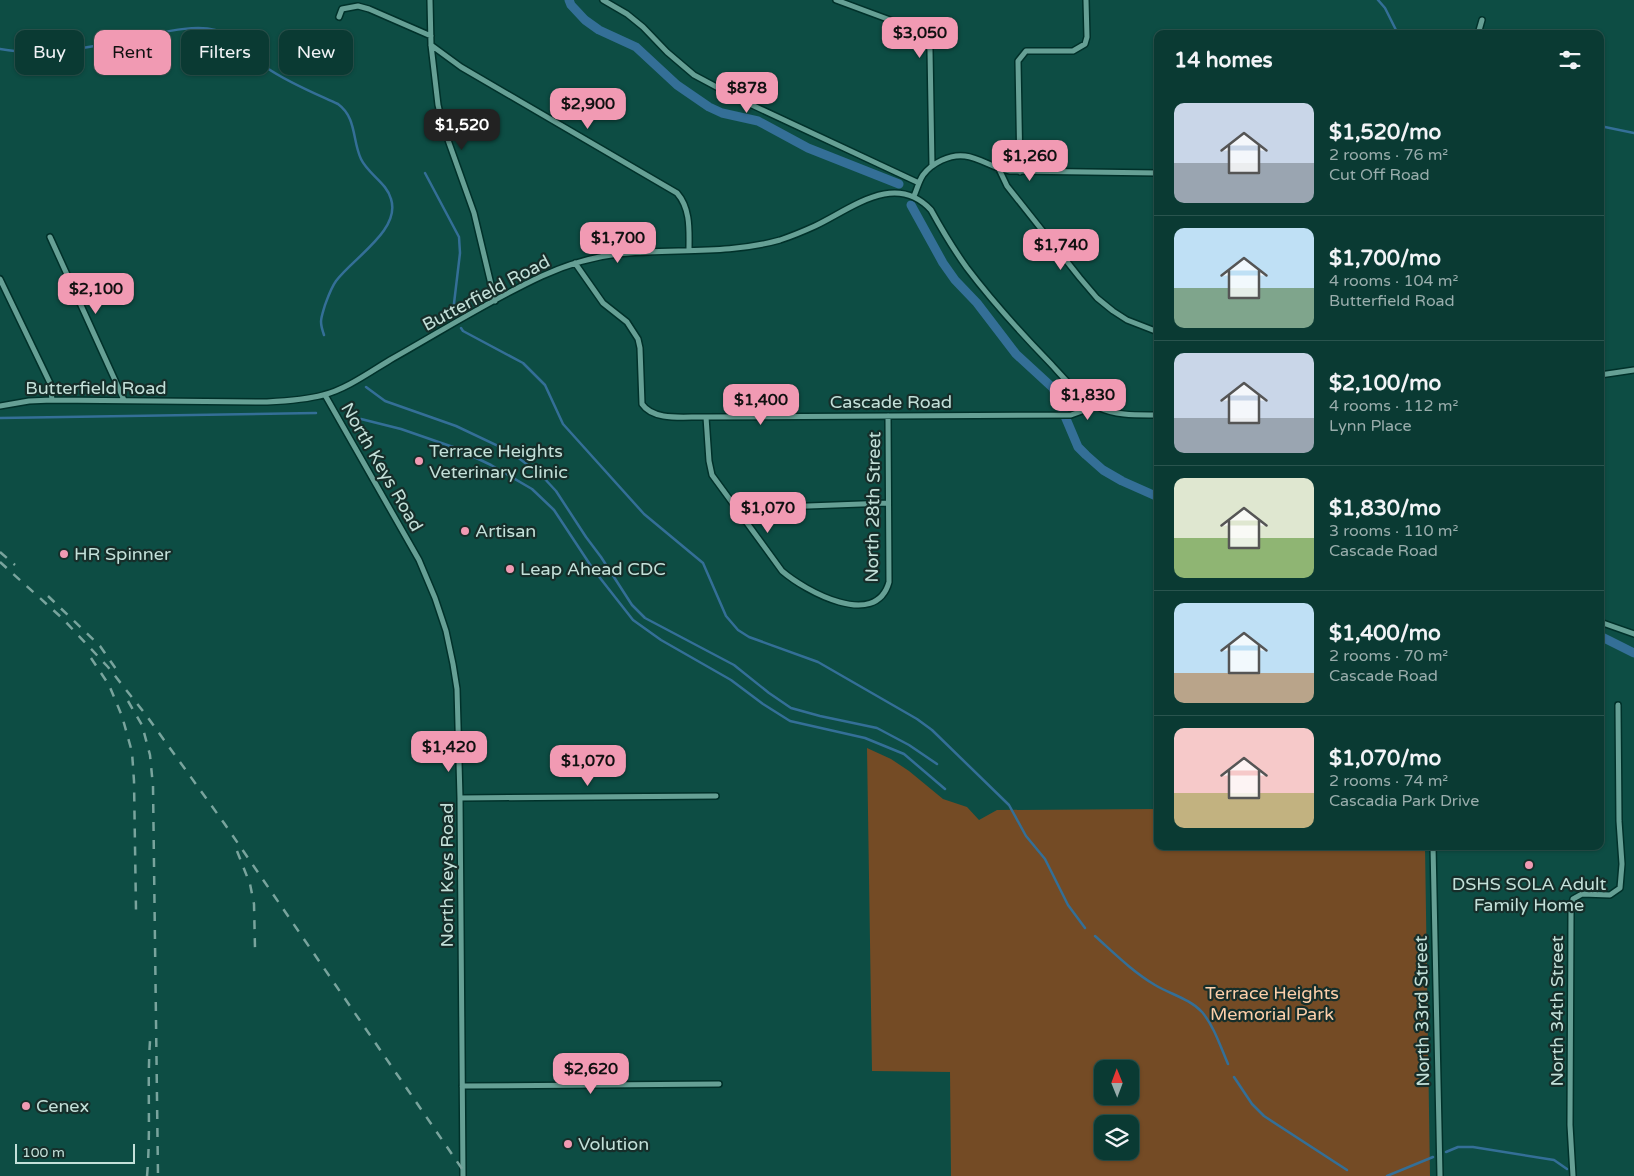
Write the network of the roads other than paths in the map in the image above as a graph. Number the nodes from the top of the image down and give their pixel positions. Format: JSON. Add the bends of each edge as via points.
{"nodes":[{"id":1,"x":430,"y":0,"type":"edge"},
{"id":2,"x":603,"y":0,"type":"edge"},
{"id":3,"x":836,"y":0,"type":"edge"},
{"id":4,"x":1086,"y":0,"type":"edge"},
{"id":5,"x":339,"y":17,"type":"dead end"},
{"id":6,"x":1482,"y":20,"type":"dead end"},
{"id":7,"x":1479,"y":30,"type":"edge"},
{"id":8,"x":430,"y":36,"type":"junction"},
{"id":9,"x":431,"y":45,"type":"junction"},
{"id":10,"x":932,"y":166,"type":"junction"},
{"id":11,"x":999,"y":170,"type":"junction"},
{"id":12,"x":1020,"y":172,"type":"junction"},
{"id":13,"x":1154,"y":173,"type":"edge"},
{"id":14,"x":919,"y":183,"type":"junction"},
{"id":15,"x":914,"y":196,"type":"junction"},
{"id":16,"x":50,"y":237,"type":"dead end"},
{"id":17,"x":689,"y":250,"type":"junction"},
{"id":18,"x":575,"y":263,"type":"junction"},
{"id":19,"x":0,"y":279,"type":"edge"},
{"id":20,"x":495,"y":301,"type":"junction"},
{"id":21,"x":1154,"y":331,"type":"edge"},
{"id":22,"x":1634,"y":370,"type":"edge"},
{"id":23,"x":1604,"y":375,"type":"edge"},
{"id":24,"x":325,"y":395,"type":"junction"},
{"id":25,"x":52,"y":400,"type":"junction"},
{"id":26,"x":124,"y":400,"type":"junction"},
{"id":27,"x":0,"y":406,"type":"edge"},
{"id":28,"x":1096,"y":406,"type":"junction"},
{"id":29,"x":1154,"y":415,"type":"edge"},
{"id":30,"x":706,"y":416,"type":"junction"},
{"id":31,"x":888,"y":416,"type":"junction"},
{"id":32,"x":888,"y":503,"type":"junction"},
{"id":33,"x":746,"y":521,"type":"junction"},
{"id":34,"x":1604,"y":623,"type":"edge"},
{"id":35,"x":1634,"y":634,"type":"edge"},
{"id":36,"x":1618,"y":705,"type":"dead end"},
{"id":37,"x":716,"y":796,"type":"dead end"},
{"id":38,"x":460,"y":798,"type":"junction"},
{"id":39,"x":1433,"y":850,"type":"edge"},
{"id":40,"x":720,"y":1084,"type":"dead end"},
{"id":41,"x":462,"y":1086,"type":"junction"},
{"id":42,"x":463,"y":1176,"type":"edge"},
{"id":43,"x":1440,"y":1176,"type":"edge"},
{"id":44,"x":1573,"y":1176,"type":"edge"}],
"edges":[{"from":1,"to":8,"type":"street"},
{"from":2,"to":14,"type":"street","via":[[632,18],[694,75]]},
{"from":3,"to":10,"type":"street","via":[[908,27],[929,44]]},
{"from":4,"to":12,"type":"street","via":[[1085,44],[1073,51],[1026,51],[1018,61]]},
{"from":5,"to":8,"type":"street","via":[[342,10],[358,6]]},
{"from":6,"to":7,"type":"street"},
{"from":8,"to":9,"type":"street"},
{"from":9,"to":17,"type":"street","via":[[461,67],[677,193],[687,213]]},
{"from":9,"to":20,"type":"street","via":[[443,126],[474,212]]},
{"from":10,"to":11,"type":"street","via":[[952,157],[964,156]]},
{"from":10,"to":14,"type":"street"},
{"from":11,"to":12,"type":"street"},
{"from":11,"to":21,"type":"street","via":[[1007,186],[1098,298],[1127,320]]},
{"from":12,"to":13,"type":"street"},
{"from":14,"to":15,"type":"street"},
{"from":15,"to":17,"type":"street","name":"Butterfield Road","via":[[894,193],[872,197],[802,232],[762,244],[720,250]]},
{"from":15,"to":28,"type":"street","via":[[930,210],[968,268],[1020,330],[1071,386]]},
{"from":16,"to":26,"type":"street"},
{"from":17,"to":18,"type":"street","name":"Butterfield Road","via":[[616,254]]},
{"from":18,"to":20,"type":"street","name":"Butterfield Road"},
{"from":18,"to":30,"type":"street","name":"Cascade Road","via":[[603,303],[627,322],[638,339],[641,397],[646,409],[662,416]]},
{"from":19,"to":25,"type":"street","via":[[50,383]]},
{"from":20,"to":24,"type":"street","name":"Butterfield Road"},
{"from":22,"to":23,"type":"street"},
{"from":24,"to":26,"type":"street","name":"Butterfield Road","via":[[267,402]]},
{"from":24,"to":38,"type":"street","name":"North Keys Road","via":[[419,560],[435,598],[446,631],[456,690]]},
{"from":25,"to":26,"type":"street","name":"Butterfield Road"},
{"from":25,"to":27,"type":"street","name":"Butterfield Road"},
{"from":28,"to":29,"type":"street","via":[[1116,413]]},
{"from":28,"to":31,"type":"street","name":"Cascade Road","via":[[1071,415]]},
{"from":30,"to":31,"type":"street","name":"Cascade Road"},
{"from":30,"to":33,"type":"street","via":[[712,475]]},
{"from":31,"to":32,"type":"street","name":"North 28th Street"},
{"from":32,"to":33,"type":"street","via":[[781,507],[759,512]]},
{"from":32,"to":33,"type":"street","name":"North 28th Street","via":[[889,582],[883,596],[874,603],[863,605],[836,600],[794,582],[782,571]]},
{"from":34,"to":35,"type":"street"},
{"from":36,"to":44,"type":"street","name":"North 34th Street","via":[[1620,888],[1610,895],[1582,894],[1573,899],[1571,912],[1570,1125]]},
{"from":37,"to":38,"type":"street"},
{"from":38,"to":41,"type":"street","name":"North Keys Road"},
{"from":39,"to":43,"type":"street","name":"North 33rd Street"},
{"from":40,"to":41,"type":"street"},
{"from":41,"to":42,"type":"street","name":"North Keys Road"}]}
